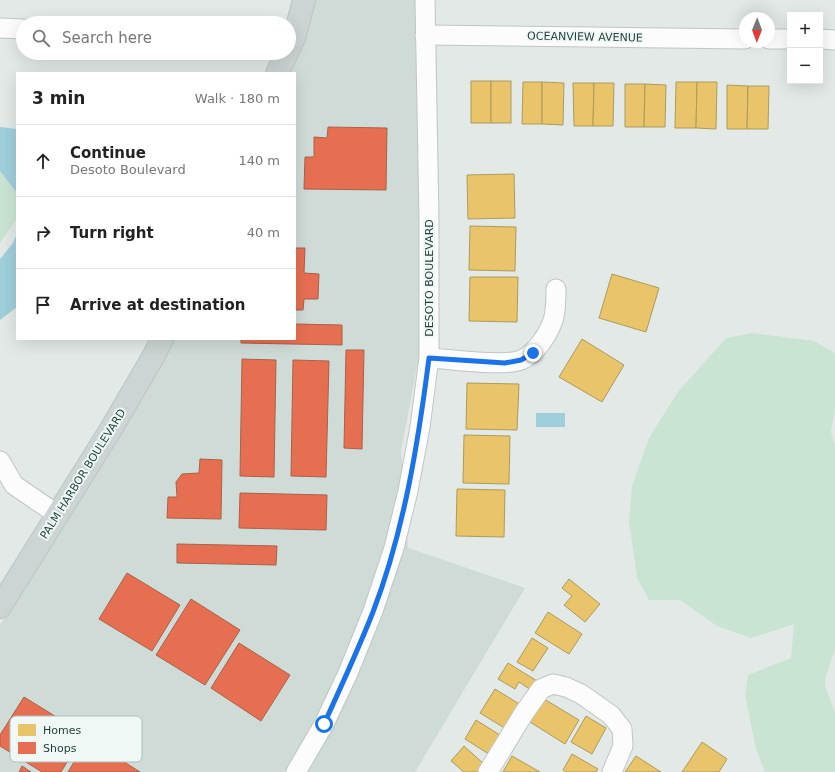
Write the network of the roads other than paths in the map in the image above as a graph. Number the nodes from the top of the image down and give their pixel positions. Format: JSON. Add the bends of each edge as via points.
{"nodes":[{"id":1,"x":304,"y":0,"type":"edge"},
{"id":2,"x":425,"y":0,"type":"edge"},
{"id":3,"x":296,"y":25,"type":"edge"},
{"id":4,"x":0,"y":28,"type":"edge"},
{"id":5,"x":16,"y":29,"type":"edge"},
{"id":6,"x":425,"y":35,"type":"junction"},
{"id":7,"x":739,"y":39,"type":"edge"},
{"id":8,"x":775,"y":39,"type":"edge"},
{"id":9,"x":787,"y":39,"type":"edge"},
{"id":10,"x":823,"y":39,"type":"edge"},
{"id":11,"x":835,"y":40,"type":"edge"},
{"id":12,"x":283,"y":60,"type":"edge"},
{"id":13,"x":277,"y":72,"type":"edge"},
{"id":14,"x":556,"y":289,"type":"dead end"},
{"id":15,"x":162,"y":340,"type":"edge"},
{"id":16,"x":429,"y":358,"type":"junction"},
{"id":17,"x":0,"y":461,"type":"edge"},
{"id":18,"x":7,"y":485,"type":"edge"},
{"id":19,"x":58,"y":515,"type":"junction"},
{"id":20,"x":0,"y":607,"type":"edge"},
{"id":21,"x":296,"y":772,"type":"edge"},
{"id":22,"x":488,"y":772,"type":"edge"},
{"id":23,"x":612,"y":772,"type":"edge"}],
"edges":[{"from":1,"to":3,"type":"main road"},
{"from":2,"to":6,"type":"street","name":"DESOTO BOULEVARD"},
{"from":4,"to":5,"type":"street"},
{"from":6,"to":7,"type":"street","name":"OCEANVIEW AVENUE"},
{"from":6,"to":16,"type":"street","name":"DESOTO BOULEVARD"},
{"from":8,"to":9,"type":"street"},
{"from":10,"to":11,"type":"street"},
{"from":12,"to":13,"type":"main road"},
{"from":14,"to":16,"type":"street","via":[[554,317],[544,339],[533,353],[521,360],[505,363]]},
{"from":15,"to":19,"type":"main road","name":"PALM HARBOR BOULEVARD"},
{"from":16,"to":21,"type":"street","name":"DESOTO BOULEVARD","via":[[420,426],[394,548],[373,611],[348,673],[324,724]]},
{"from":17,"to":18,"type":"street"},
{"from":18,"to":19,"type":"street"},
{"from":19,"to":20,"type":"main road","name":"PALM HARBOR BOULEVARD"},
{"from":22,"to":23,"type":"street","via":[[541,689],[553,684],[581,694],[610,715],[622,729],[623,746]]}]}
